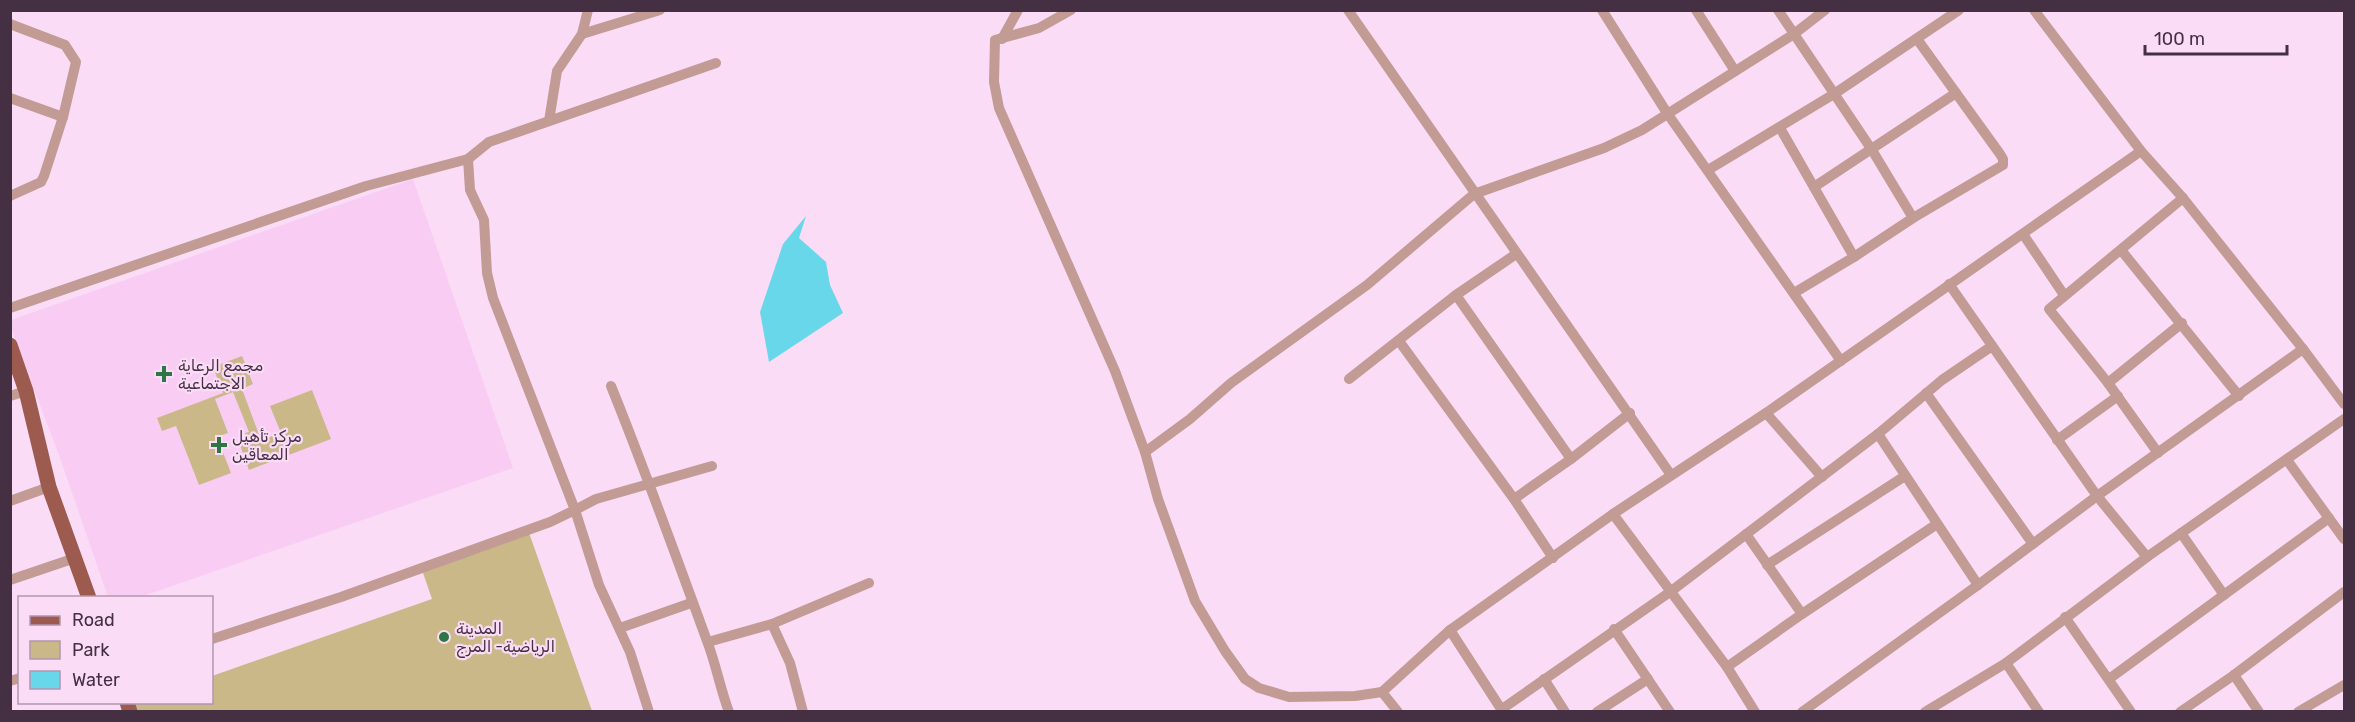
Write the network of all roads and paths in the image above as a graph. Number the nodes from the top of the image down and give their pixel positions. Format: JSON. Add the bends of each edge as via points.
{"nodes":[{"id":1,"x":588,"y":10,"type":"edge"},
{"id":2,"x":660,"y":10,"type":"edge"},
{"id":3,"x":1018,"y":10,"type":"edge"},
{"id":4,"x":1071,"y":10,"type":"edge"},
{"id":5,"x":1348,"y":10,"type":"edge"},
{"id":6,"x":1602,"y":10,"type":"edge"},
{"id":7,"x":1696,"y":10,"type":"edge"},
{"id":8,"x":1778,"y":10,"type":"edge"},
{"id":9,"x":1825,"y":10,"type":"edge"},
{"id":10,"x":1959,"y":10,"type":"edge"},
{"id":11,"x":2034,"y":10,"type":"edge"},
{"id":12,"x":10,"y":24,"type":"edge"},
{"id":13,"x":582,"y":34,"type":"junction"},
{"id":14,"x":1794,"y":34,"type":"junction"},
{"id":15,"x":1002,"y":39,"type":"junction"},
{"id":16,"x":1917,"y":39,"type":"junction"},
{"id":17,"x":716,"y":63,"type":"dead end"},
{"id":18,"x":1735,"y":71,"type":"junction"},
{"id":19,"x":1956,"y":93,"type":"junction"},
{"id":20,"x":1834,"y":94,"type":"junction"},
{"id":21,"x":10,"y":98,"type":"edge"},
{"id":22,"x":1667,"y":113,"type":"junction"},
{"id":23,"x":63,"y":117,"type":"junction"},
{"id":24,"x":549,"y":121,"type":"junction"},
{"id":25,"x":1780,"y":128,"type":"junction"},
{"id":26,"x":1872,"y":150,"type":"junction"},
{"id":27,"x":2141,"y":151,"type":"junction"},
{"id":28,"x":468,"y":159,"type":"junction"},
{"id":29,"x":1708,"y":170,"type":"junction"},
{"id":30,"x":1814,"y":187,"type":"junction"},
{"id":31,"x":1474,"y":194,"type":"junction"},
{"id":32,"x":10,"y":195,"type":"edge"},
{"id":33,"x":2183,"y":198,"type":"junction"},
{"id":34,"x":1913,"y":218,"type":"junction"},
{"id":35,"x":2023,"y":234,"type":"junction"},
{"id":36,"x":2121,"y":250,"type":"junction"},
{"id":37,"x":1516,"y":254,"type":"junction"},
{"id":38,"x":1854,"y":257,"type":"junction"},
{"id":39,"x":1949,"y":284,"type":"junction"},
{"id":40,"x":1794,"y":293,"type":"junction"},
{"id":41,"x":1456,"y":295,"type":"junction"},
{"id":42,"x":2064,"y":295,"type":"junction"},
{"id":43,"x":10,"y":308,"type":"edge"},
{"id":44,"x":2182,"y":323,"type":"junction"},
{"id":45,"x":1399,"y":341,"type":"junction"},
{"id":46,"x":10,"y":345,"type":"edge"},
{"id":47,"x":1992,"y":346,"type":"junction"},
{"id":48,"x":2303,"y":349,"type":"junction"},
{"id":49,"x":1841,"y":361,"type":"junction"},
{"id":50,"x":1349,"y":379,"type":"dead end"},
{"id":51,"x":2108,"y":383,"type":"junction"},
{"id":52,"x":611,"y":386,"type":"dead end"},
{"id":53,"x":26,"y":391,"type":"junction"},
{"id":54,"x":1926,"y":393,"type":"junction"},
{"id":55,"x":10,"y":396,"type":"edge"},
{"id":56,"x":2118,"y":396,"type":"junction"},
{"id":57,"x":2240,"y":396,"type":"junction"},
{"id":58,"x":2344,"y":404,"type":"edge"},
{"id":59,"x":1630,"y":413,"type":"junction"},
{"id":60,"x":1766,"y":413,"type":"junction"},
{"id":61,"x":2344,"y":419,"type":"edge"},
{"id":62,"x":1878,"y":434,"type":"junction"},
{"id":63,"x":2057,"y":440,"type":"junction"},
{"id":64,"x":1145,"y":452,"type":"junction"},
{"id":65,"x":2158,"y":453,"type":"junction"},
{"id":66,"x":1571,"y":459,"type":"junction"},
{"id":67,"x":2287,"y":460,"type":"junction"},
{"id":68,"x":712,"y":466,"type":"dead end"},
{"id":69,"x":1671,"y":476,"type":"junction"},
{"id":70,"x":1905,"y":476,"type":"junction"},
{"id":71,"x":1822,"y":477,"type":"junction"},
{"id":72,"x":650,"y":483,"type":"junction"},
{"id":73,"x":49,"y":487,"type":"junction"},
{"id":74,"x":2097,"y":496,"type":"junction"},
{"id":75,"x":1514,"y":499,"type":"junction"},
{"id":76,"x":10,"y":501,"type":"edge"},
{"id":77,"x":575,"y":510,"type":"junction"},
{"id":78,"x":1613,"y":514,"type":"junction"},
{"id":79,"x":2329,"y":518,"type":"junction"},
{"id":80,"x":1937,"y":524,"type":"junction"},
{"id":81,"x":2181,"y":533,"type":"junction"},
{"id":82,"x":1746,"y":534,"type":"junction"},
{"id":83,"x":2344,"y":539,"type":"edge"},
{"id":84,"x":2033,"y":544,"type":"junction"},
{"id":85,"x":2147,"y":557,"type":"junction"},
{"id":86,"x":75,"y":558,"type":"junction"},
{"id":87,"x":1552,"y":558,"type":"junction"},
{"id":88,"x":1767,"y":565,"type":"junction"},
{"id":89,"x":10,"y":580,"type":"edge"},
{"id":90,"x":869,"y":583,"type":"dead end"},
{"id":91,"x":1978,"y":585,"type":"junction"},
{"id":92,"x":1670,"y":592,"type":"junction"},
{"id":93,"x":2344,"y":592,"type":"edge"},
{"id":94,"x":2224,"y":595,"type":"junction"},
{"id":95,"x":89,"y":596,"type":"edge"},
{"id":96,"x":691,"y":603,"type":"junction"},
{"id":97,"x":1802,"y":614,"type":"junction"},
{"id":98,"x":2065,"y":617,"type":"junction"},
{"id":99,"x":772,"y":624,"type":"junction"},
{"id":100,"x":620,"y":628,"type":"junction"},
{"id":101,"x":1614,"y":629,"type":"junction"},
{"id":102,"x":1449,"y":630,"type":"junction"},
{"id":103,"x":213,"y":639,"type":"edge"},
{"id":104,"x":708,"y":642,"type":"junction"},
{"id":105,"x":2006,"y":663,"type":"junction"},
{"id":106,"x":1727,"y":667,"type":"junction"},
{"id":107,"x":2234,"y":675,"type":"junction"},
{"id":108,"x":1544,"y":679,"type":"junction"},
{"id":109,"x":1648,"y":679,"type":"junction"},
{"id":110,"x":2109,"y":679,"type":"junction"},
{"id":111,"x":2344,"y":685,"type":"edge"},
{"id":112,"x":1382,"y":692,"type":"junction"},
{"id":113,"x":1939,"y":708,"type":"edge"},
{"id":114,"x":1502,"y":710,"type":"edge"},
{"id":115,"x":649,"y":711,"type":"edge"},
{"id":116,"x":729,"y":711,"type":"edge"},
{"id":117,"x":803,"y":711,"type":"edge"},
{"id":118,"x":1398,"y":711,"type":"edge"},
{"id":119,"x":1565,"y":711,"type":"edge"},
{"id":120,"x":1597,"y":711,"type":"edge"},
{"id":121,"x":1670,"y":711,"type":"edge"},
{"id":122,"x":1755,"y":711,"type":"edge"},
{"id":123,"x":1802,"y":711,"type":"edge"},
{"id":124,"x":1925,"y":711,"type":"edge"},
{"id":125,"x":2039,"y":711,"type":"edge"},
{"id":126,"x":2131,"y":711,"type":"edge"},
{"id":127,"x":2180,"y":711,"type":"edge"},
{"id":128,"x":2259,"y":711,"type":"edge"},
{"id":129,"x":2298,"y":711,"type":"edge"}],
"edges":[{"from":1,"to":13,"type":"street"},
{"from":2,"to":13,"type":"street"},
{"from":3,"to":15,"type":"street"},
{"from":4,"to":15,"type":"street","via":[[1039,28]]},
{"from":5,"to":31,"type":"street"},
{"from":6,"to":22,"type":"street"},
{"from":7,"to":18,"type":"street"},
{"from":8,"to":14,"type":"street"},
{"from":9,"to":14,"type":"street"},
{"from":10,"to":16,"type":"street"},
{"from":11,"to":27,"type":"street"},
{"from":12,"to":23,"type":"street","via":[[65,45],[76,62]]},
{"from":13,"to":24,"type":"street","via":[[557,71]]},
{"from":14,"to":18,"type":"street"},
{"from":14,"to":20,"type":"street"},
{"from":15,"to":64,"type":"street","via":[[995,40],[995,97],[1115,371]]},
{"from":16,"to":19,"type":"street"},
{"from":16,"to":20,"type":"street"},
{"from":17,"to":24,"type":"street"},
{"from":18,"to":22,"type":"street"},
{"from":19,"to":26,"type":"street"},
{"from":19,"to":34,"type":"street","via":[[2004,163]]},
{"from":20,"to":25,"type":"street"},
{"from":20,"to":26,"type":"street"},
{"from":21,"to":23,"type":"street"},
{"from":22,"to":29,"type":"street"},
{"from":22,"to":31,"type":"street","via":[[1604,148]]},
{"from":23,"to":32,"type":"street","via":[[41,182]]},
{"from":24,"to":28,"type":"street","via":[[489,142]]},
{"from":25,"to":29,"type":"street"},
{"from":25,"to":30,"type":"street"},
{"from":26,"to":30,"type":"street"},
{"from":26,"to":34,"type":"street"},
{"from":27,"to":33,"type":"street"},
{"from":27,"to":35,"type":"street"},
{"from":28,"to":43,"type":"street","via":[[366,186]]},
{"from":28,"to":77,"type":"street","via":[[470,190],[484,220],[487,273],[493,298]]},
{"from":29,"to":40,"type":"street"},
{"from":30,"to":38,"type":"street"},
{"from":31,"to":37,"type":"street"},
{"from":31,"to":64,"type":"street","via":[[1367,285],[1231,383]]},
{"from":33,"to":36,"type":"street"},
{"from":33,"to":48,"type":"street"},
{"from":34,"to":38,"type":"street"},
{"from":35,"to":39,"type":"street"},
{"from":35,"to":42,"type":"street"},
{"from":36,"to":42,"type":"street"},
{"from":36,"to":44,"type":"street"},
{"from":37,"to":41,"type":"street"},
{"from":37,"to":59,"type":"street"},
{"from":38,"to":40,"type":"street"},
{"from":39,"to":47,"type":"street"},
{"from":39,"to":49,"type":"street"},
{"from":40,"to":49,"type":"street"},
{"from":41,"to":45,"type":"street"},
{"from":41,"to":66,"type":"street"},
{"from":42,"to":51,"type":"street","via":[[2049,310]]},
{"from":44,"to":51,"type":"street"},
{"from":44,"to":57,"type":"street"},
{"from":45,"to":50,"type":"street"},
{"from":45,"to":75,"type":"street"},
{"from":46,"to":53,"type":"main road"},
{"from":47,"to":54,"type":"street"},
{"from":47,"to":63,"type":"street"},
{"from":48,"to":57,"type":"street"},
{"from":48,"to":58,"type":"street"},
{"from":49,"to":60,"type":"street"},
{"from":51,"to":56,"type":"street"},
{"from":52,"to":72,"type":"street"},
{"from":53,"to":55,"type":"street"},
{"from":53,"to":73,"type":"main road"},
{"from":54,"to":62,"type":"street"},
{"from":54,"to":84,"type":"street"},
{"from":56,"to":63,"type":"street"},
{"from":56,"to":65,"type":"street"},
{"from":57,"to":65,"type":"street"},
{"from":59,"to":66,"type":"street"},
{"from":59,"to":69,"type":"street"},
{"from":60,"to":69,"type":"street"},
{"from":60,"to":71,"type":"street"},
{"from":61,"to":67,"type":"street"},
{"from":62,"to":70,"type":"street"},
{"from":62,"to":71,"type":"street"},
{"from":63,"to":74,"type":"street"},
{"from":64,"to":112,"type":"street","via":[[1187,582],[1209,627],[1245,679],[1258,688],[1289,697]]},
{"from":65,"to":74,"type":"street"},
{"from":66,"to":75,"type":"street"},
{"from":67,"to":79,"type":"street"},
{"from":67,"to":81,"type":"street"},
{"from":68,"to":72,"type":"street"},
{"from":69,"to":78,"type":"street"},
{"from":70,"to":80,"type":"street"},
{"from":70,"to":88,"type":"street"},
{"from":71,"to":82,"type":"street"},
{"from":72,"to":77,"type":"street","via":[[596,499]]},
{"from":72,"to":96,"type":"street"},
{"from":73,"to":76,"type":"street"},
{"from":73,"to":86,"type":"main road"},
{"from":74,"to":84,"type":"street"},
{"from":74,"to":85,"type":"street"},
{"from":75,"to":87,"type":"street"},
{"from":77,"to":100,"type":"street","via":[[599,585]]},
{"from":77,"to":103,"type":"street","via":[[341,597]]},
{"from":78,"to":87,"type":"street"},
{"from":78,"to":92,"type":"street"},
{"from":79,"to":83,"type":"street"},
{"from":79,"to":94,"type":"street"},
{"from":80,"to":91,"type":"street"},
{"from":80,"to":97,"type":"street"},
{"from":81,"to":85,"type":"street"},
{"from":81,"to":94,"type":"street"},
{"from":82,"to":88,"type":"street"},
{"from":82,"to":92,"type":"street"},
{"from":84,"to":91,"type":"street"},
{"from":85,"to":98,"type":"street"},
{"from":86,"to":89,"type":"street"},
{"from":86,"to":95,"type":"main road"},
{"from":87,"to":102,"type":"street"},
{"from":88,"to":97,"type":"street"},
{"from":90,"to":99,"type":"street"},
{"from":91,"to":123,"type":"street"},
{"from":92,"to":101,"type":"street"},
{"from":92,"to":106,"type":"street"},
{"from":93,"to":107,"type":"street"},
{"from":94,"to":110,"type":"street"},
{"from":96,"to":100,"type":"street"},
{"from":96,"to":104,"type":"street"},
{"from":97,"to":106,"type":"street"},
{"from":98,"to":105,"type":"street"},
{"from":98,"to":110,"type":"street"},
{"from":99,"to":104,"type":"street"},
{"from":99,"to":117,"type":"street","via":[[790,663]]},
{"from":100,"to":115,"type":"street"},
{"from":101,"to":108,"type":"street"},
{"from":101,"to":109,"type":"street"},
{"from":102,"to":112,"type":"street"},
{"from":102,"to":114,"type":"street"},
{"from":104,"to":116,"type":"street"},
{"from":105,"to":113,"type":"street"},
{"from":105,"to":125,"type":"street"},
{"from":106,"to":122,"type":"street"},
{"from":107,"to":127,"type":"street"},
{"from":107,"to":128,"type":"street"},
{"from":108,"to":114,"type":"street"},
{"from":108,"to":119,"type":"street"},
{"from":109,"to":120,"type":"street"},
{"from":109,"to":121,"type":"street"},
{"from":110,"to":126,"type":"street"},
{"from":111,"to":129,"type":"street"},
{"from":112,"to":118,"type":"street"},
{"from":113,"to":124,"type":"street"}]}
